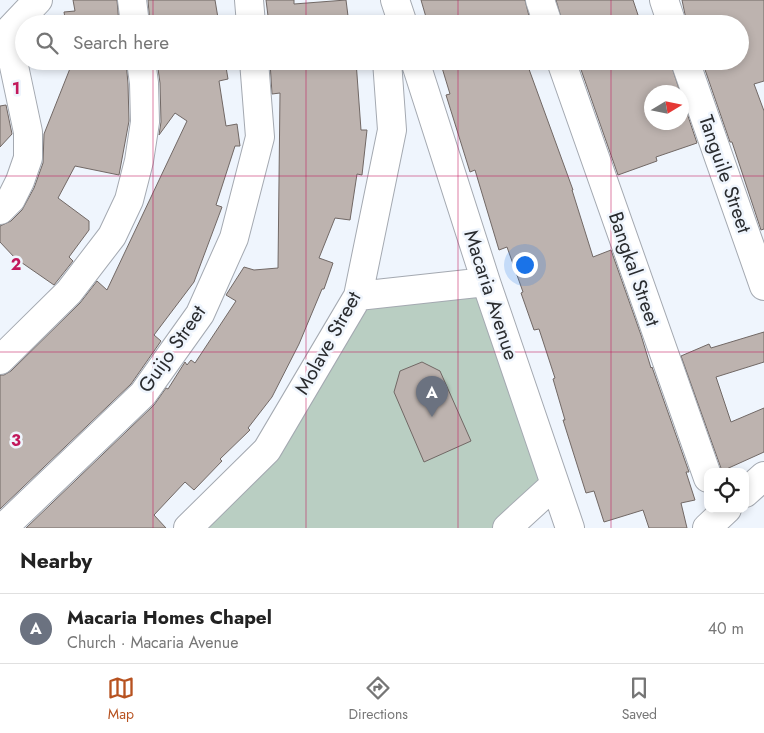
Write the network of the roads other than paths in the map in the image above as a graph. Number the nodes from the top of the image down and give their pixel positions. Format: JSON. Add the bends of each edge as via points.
{"nodes":[{"id":1,"x":38,"y":0,"type":"edge"},
{"id":2,"x":132,"y":0,"type":"edge"},
{"id":3,"x":249,"y":0,"type":"edge"},
{"id":4,"x":382,"y":0,"type":"edge"},
{"id":5,"x":395,"y":0,"type":"edge"},
{"id":6,"x":540,"y":0,"type":"edge"},
{"id":7,"x":664,"y":0,"type":"edge"},
{"id":8,"x":24,"y":15,"type":"edge"},
{"id":9,"x":134,"y":15,"type":"edge"},
{"id":10,"x":250,"y":15,"type":"edge"},
{"id":11,"x":383,"y":15,"type":"edge"},
{"id":12,"x":400,"y":15,"type":"edge"},
{"id":13,"x":545,"y":15,"type":"edge"},
{"id":14,"x":669,"y":15,"type":"edge"},
{"id":15,"x":15,"y":24,"type":"edge"},
{"id":16,"x":3,"y":37,"type":"edge"},
{"id":17,"x":142,"y":70,"type":"edge"},
{"id":18,"x":255,"y":70,"type":"edge"},
{"id":19,"x":387,"y":70,"type":"edge"},
{"id":20,"x":418,"y":70,"type":"edge"},
{"id":21,"x":564,"y":70,"type":"edge"},
{"id":22,"x":689,"y":70,"type":"edge"},
{"id":23,"x":0,"y":210,"type":"edge"},
{"id":24,"x":756,"y":240,"type":"edge"},
{"id":25,"x":486,"y":282,"type":"junction"},
{"id":26,"x":764,"y":286,"type":"edge"},
{"id":27,"x":358,"y":296,"type":"junction"},
{"id":28,"x":0,"y":360,"type":"edge"},
{"id":29,"x":704,"y":468,"type":"edge"},
{"id":30,"x":764,"y":476,"type":"edge"},
{"id":31,"x":554,"y":485,"type":"junction"},
{"id":32,"x":749,"y":489,"type":"edge"},
{"id":33,"x":3,"y":528,"type":"edge"},
{"id":34,"x":188,"y":528,"type":"edge"},
{"id":35,"x":506,"y":528,"type":"edge"},
{"id":36,"x":570,"y":528,"type":"edge"}],
"edges":[{"from":1,"to":8,"type":"street"},
{"from":2,"to":9,"type":"street"},
{"from":3,"to":10,"type":"street"},
{"from":4,"to":11,"type":"street"},
{"from":5,"to":12,"type":"street"},
{"from":6,"to":13,"type":"street"},
{"from":7,"to":14,"type":"street"},
{"from":15,"to":16,"type":"street"},
{"from":16,"to":23,"type":"street","via":[[28,132],[28,158],[11,199]]},
{"from":17,"to":28,"type":"street","via":[[145,122],[139,161],[129,200],[112,236],[69,292]]},
{"from":18,"to":33,"type":"street","name":"Guijo Street","via":[[260,137],[234,238],[200,314],[143,394]]},
{"from":19,"to":27,"type":"street","name":"Molave Street","via":[[392,130]]},
{"from":20,"to":25,"type":"street","name":"Macaria Avenue"},
{"from":21,"to":29,"type":"street","name":"Bangkal Street"},
{"from":22,"to":24,"type":"street","name":"Tanguile Street"},
{"from":24,"to":26,"type":"street","name":"Tanguile Street"},
{"from":25,"to":27,"type":"street"},
{"from":25,"to":31,"type":"street","name":"Macaria Avenue"},
{"from":27,"to":34,"type":"street","name":"Molave Street","via":[[267,450]]},
{"from":30,"to":32,"type":"street"},
{"from":31,"to":35,"type":"street"},
{"from":31,"to":36,"type":"street","name":"Macaria Avenue"}]}
